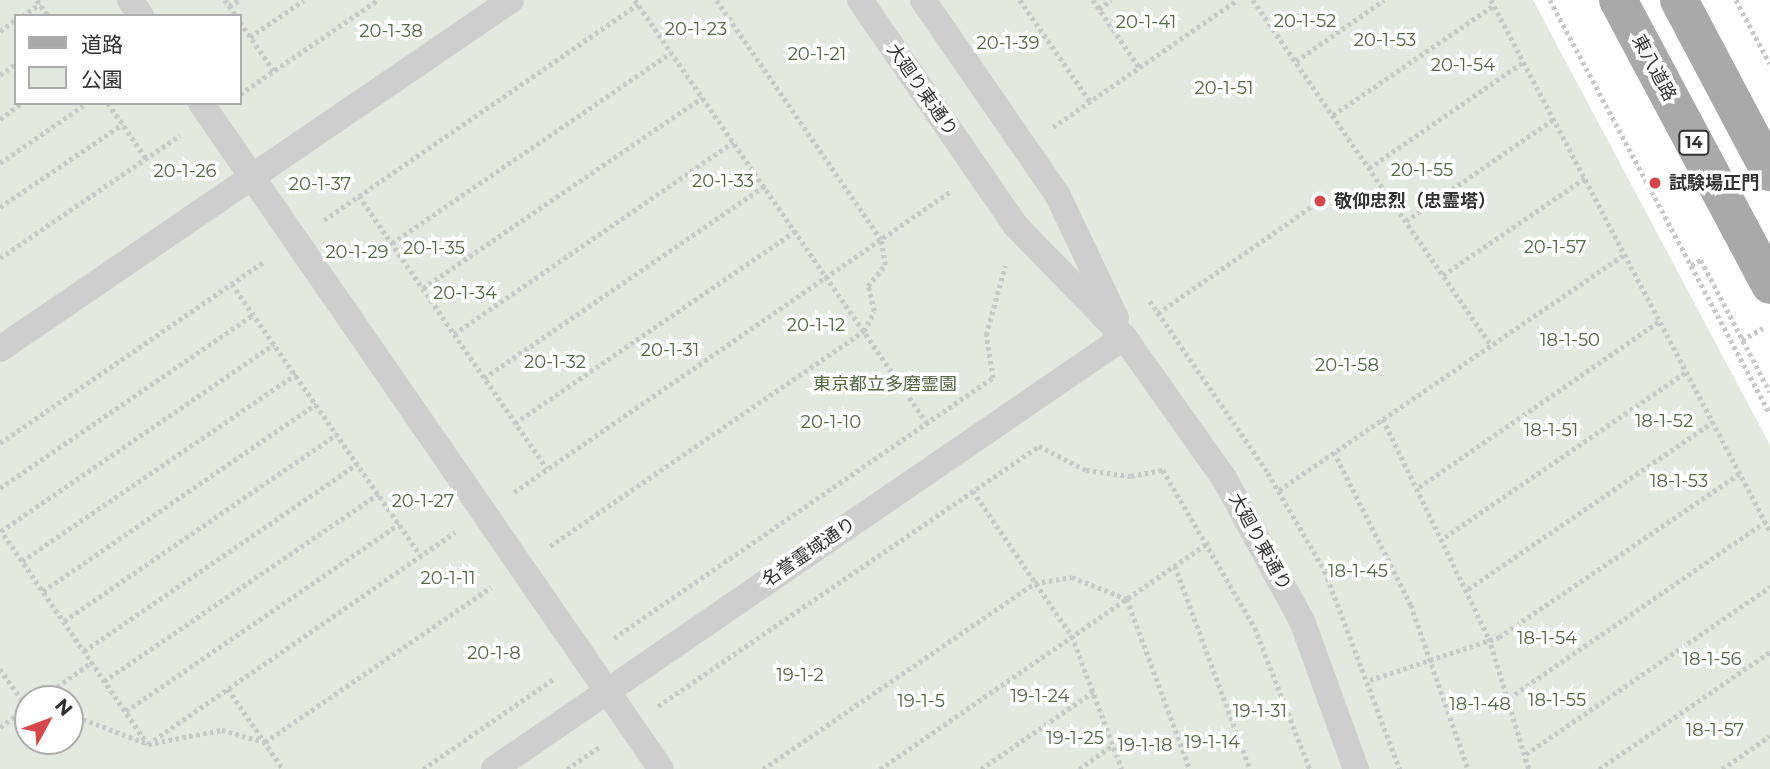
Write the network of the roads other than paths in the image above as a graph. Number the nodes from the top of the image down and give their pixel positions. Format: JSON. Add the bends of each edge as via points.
{"nodes":[{"id":1,"x":511,"y":0,"type":"edge"},
{"id":2,"x":860,"y":0,"type":"edge"},
{"id":3,"x":923,"y":0,"type":"edge"},
{"id":4,"x":1618,"y":0,"type":"edge"},
{"id":5,"x":1679,"y":0,"type":"edge"},
{"id":6,"x":206,"y":109,"type":"edge"},
{"id":7,"x":1770,"y":172,"type":"edge"},
{"id":8,"x":252,"y":177,"type":"junction"},
{"id":9,"x":1770,"y":285,"type":"edge"},
{"id":10,"x":1124,"y":337,"type":"junction"},
{"id":11,"x":0,"y":349,"type":"edge"},
{"id":12,"x":607,"y":691,"type":"junction"},
{"id":13,"x":494,"y":769,"type":"edge"},
{"id":14,"x":661,"y":769,"type":"edge"},
{"id":15,"x":1356,"y":769,"type":"edge"}],
"edges":[{"from":1,"to":8,"type":"lane"},
{"from":2,"to":10,"type":"lane","name":"大廻り東通り","via":[[1016,226]]},
{"from":3,"to":10,"type":"lane","name":"大廻り東通り","via":[[1058,196]]},
{"from":4,"to":9,"type":"main road","name":"東八道路","number":"14"},
{"from":5,"to":7,"type":"main road"},
{"from":6,"to":8,"type":"lane"},
{"from":8,"to":11,"type":"lane"},
{"from":8,"to":12,"type":"lane"},
{"from":10,"to":12,"type":"lane","name":"名誉霊域通り"},
{"from":10,"to":15,"type":"lane","name":"大廻り東通り","via":[[1246,512],[1302,621]]},
{"from":12,"to":13,"type":"lane","name":"名誉霊域通り"},
{"from":12,"to":14,"type":"lane"}]}
